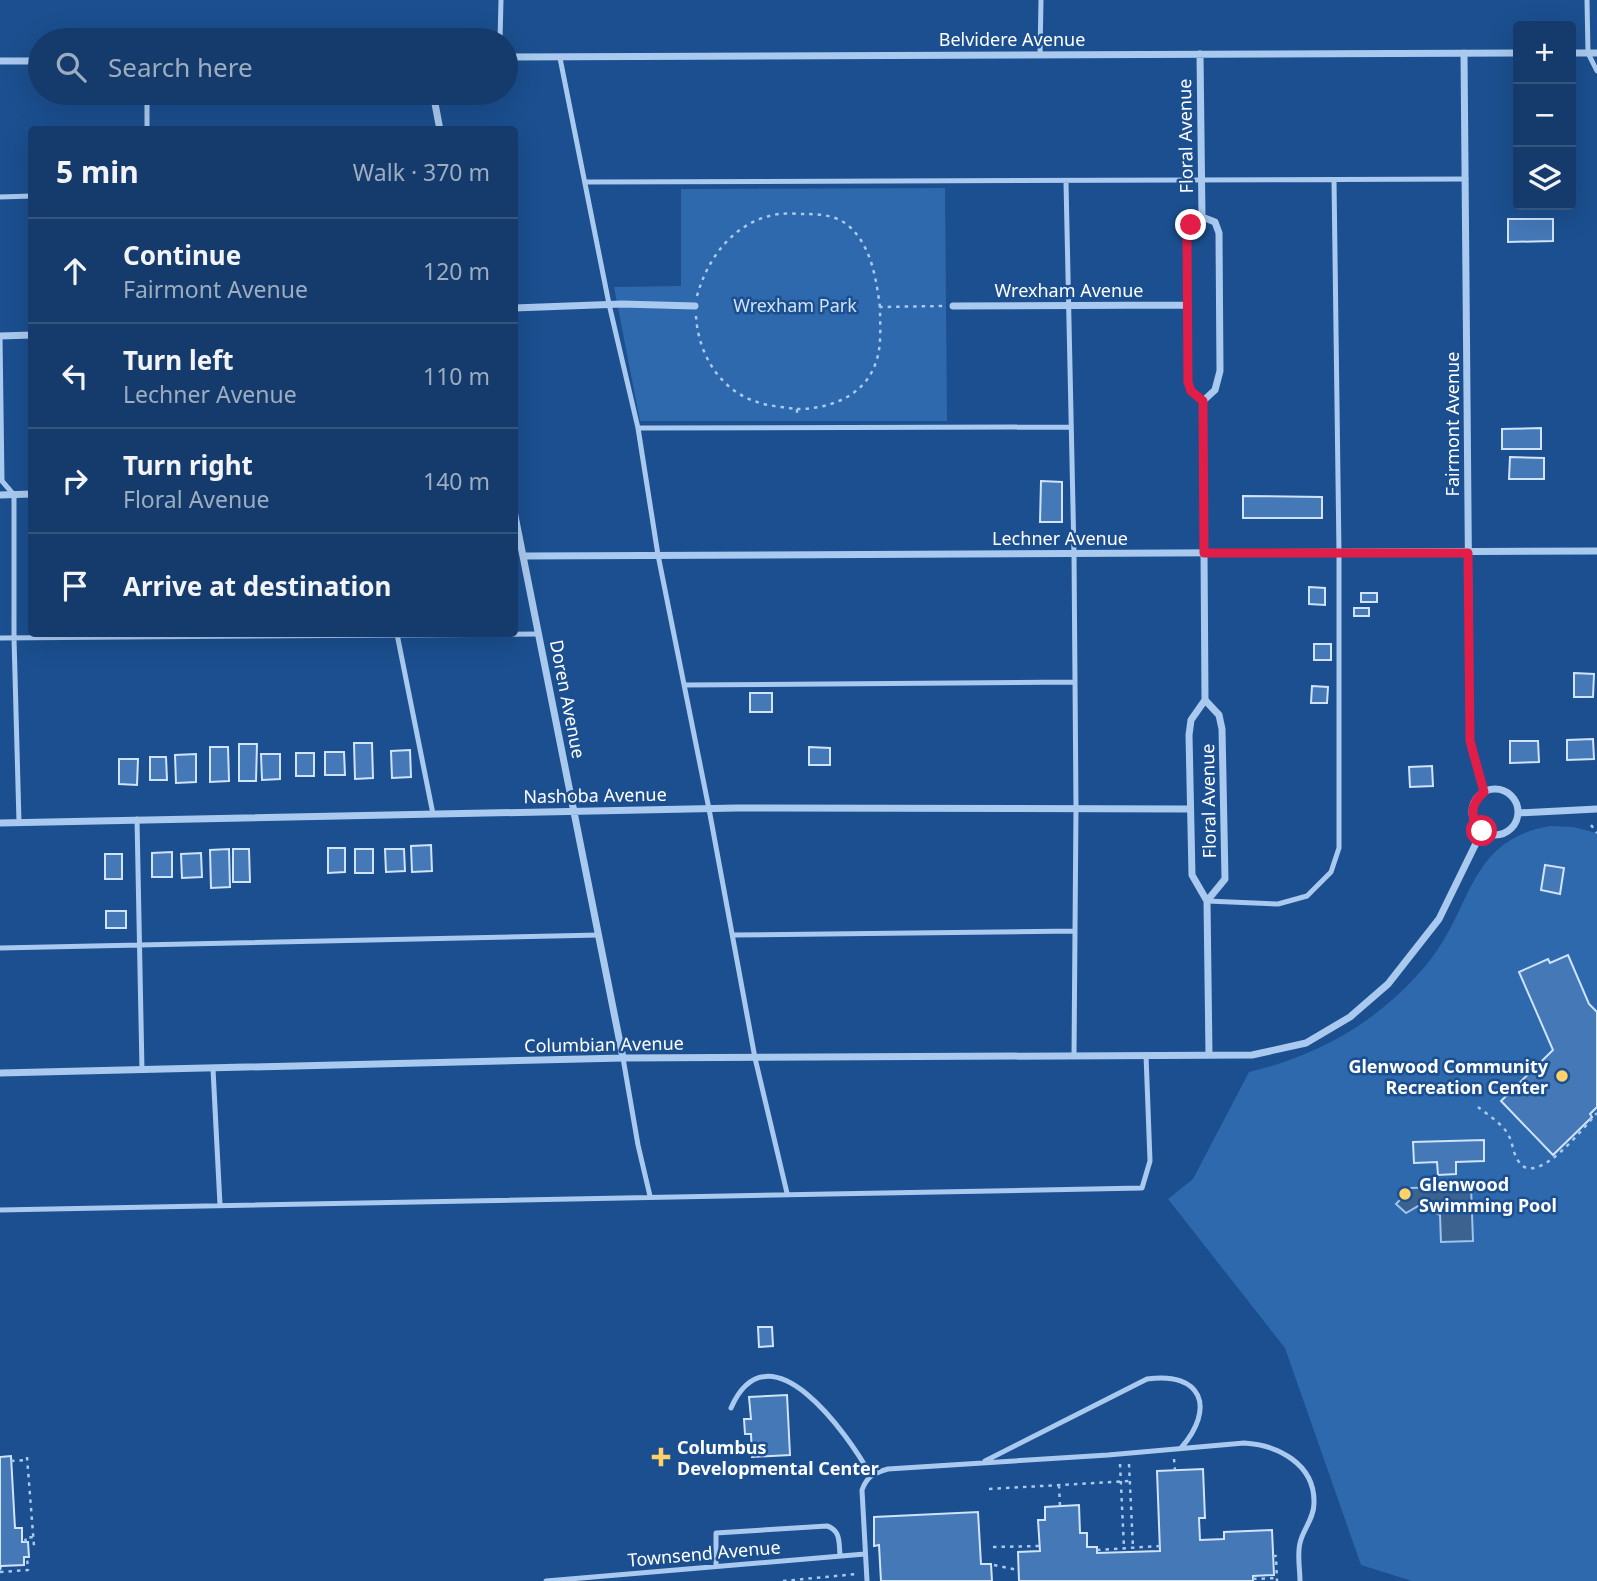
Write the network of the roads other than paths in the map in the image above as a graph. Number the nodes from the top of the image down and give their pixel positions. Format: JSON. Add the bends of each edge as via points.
{"nodes":[{"id":1,"x":500,"y":0,"type":"edge"},
{"id":2,"x":1041,"y":0,"type":"edge"},
{"id":3,"x":1587,"y":0,"type":"edge"},
{"id":4,"x":500,"y":28,"type":"edge"},
{"id":5,"x":1464,"y":53,"type":"junction"},
{"id":6,"x":1513,"y":53,"type":"edge"},
{"id":7,"x":1593,"y":53,"type":"edge"},
{"id":8,"x":1200,"y":54,"type":"junction"},
{"id":9,"x":1040,"y":55,"type":"junction"},
{"id":10,"x":518,"y":57,"type":"edge"},
{"id":11,"x":559,"y":58,"type":"junction"},
{"id":12,"x":0,"y":61,"type":"edge"},
{"id":13,"x":28,"y":61,"type":"edge"},
{"id":14,"x":1597,"y":71,"type":"edge"},
{"id":15,"x":147,"y":105,"type":"edge"},
{"id":16,"x":435,"y":105,"type":"edge"},
{"id":17,"x":147,"y":126,"type":"edge"},
{"id":18,"x":439,"y":126,"type":"edge"},
{"id":19,"x":1466,"y":179,"type":"junction"},
{"id":20,"x":1334,"y":180,"type":"junction"},
{"id":21,"x":1066,"y":181,"type":"junction"},
{"id":22,"x":1202,"y":181,"type":"junction"},
{"id":23,"x":586,"y":182,"type":"junction"},
{"id":24,"x":28,"y":196,"type":"edge"},
{"id":25,"x":0,"y":197,"type":"edge"},
{"id":26,"x":1202,"y":217,"type":"junction"},
{"id":27,"x":609,"y":304,"type":"junction"},
{"id":28,"x":1068,"y":305,"type":"junction"},
{"id":29,"x":1186,"y":305,"type":"junction"},
{"id":30,"x":695,"y":306,"type":"road end"},
{"id":31,"x":953,"y":306,"type":"road end"},
{"id":32,"x":518,"y":308,"type":"edge"},
{"id":33,"x":0,"y":335,"type":"edge"},
{"id":34,"x":28,"y":335,"type":"edge"},
{"id":35,"x":1203,"y":401,"type":"junction"},
{"id":36,"x":1071,"y":427,"type":"junction"},
{"id":37,"x":638,"y":428,"type":"junction"},
{"id":38,"x":0,"y":495,"type":"edge"},
{"id":39,"x":14,"y":495,"type":"junction"},
{"id":40,"x":28,"y":495,"type":"edge"},
{"id":41,"x":518,"y":530,"type":"edge"},
{"id":42,"x":1597,"y":551,"type":"edge"},
{"id":43,"x":1204,"y":553,"type":"junction"},
{"id":44,"x":1468,"y":553,"type":"junction"},
{"id":45,"x":1074,"y":554,"type":"junction"},
{"id":46,"x":1339,"y":554,"type":"junction"},
{"id":47,"x":658,"y":555,"type":"junction"},
{"id":48,"x":524,"y":556,"type":"junction"},
{"id":49,"x":518,"y":634,"type":"edge"},
{"id":50,"x":539,"y":634,"type":"junction"},
{"id":51,"x":110,"y":637,"type":"edge"},
{"id":52,"x":398,"y":637,"type":"edge"},
{"id":53,"x":0,"y":638,"type":"edge"},
{"id":54,"x":14,"y":638,"type":"junction"},
{"id":55,"x":1075,"y":682,"type":"junction"},
{"id":56,"x":684,"y":685,"type":"junction"},
{"id":57,"x":1205,"y":700,"type":"junction"},
{"id":58,"x":1484,"y":792,"type":"junction"},
{"id":59,"x":1076,"y":807,"type":"junction"},
{"id":60,"x":709,"y":808,"type":"junction"},
{"id":61,"x":1190,"y":809,"type":"junction"},
{"id":62,"x":1597,"y":809,"type":"edge"},
{"id":63,"x":574,"y":810,"type":"junction"},
{"id":64,"x":1518,"y":813,"type":"junction"},
{"id":65,"x":433,"y":814,"type":"junction"},
{"id":66,"x":137,"y":819,"type":"junction"},
{"id":67,"x":19,"y":822,"type":"junction"},
{"id":68,"x":0,"y":823,"type":"edge"},
{"id":69,"x":1482,"y":831,"type":"junction"},
{"id":70,"x":1207,"y":901,"type":"junction"},
{"id":71,"x":1075,"y":931,"type":"junction"},
{"id":72,"x":599,"y":935,"type":"junction"},
{"id":73,"x":733,"y":935,"type":"junction"},
{"id":74,"x":138,"y":945,"type":"junction"},
{"id":75,"x":0,"y":948,"type":"edge"},
{"id":76,"x":1146,"y":1055,"type":"junction"},
{"id":77,"x":1209,"y":1055,"type":"junction"},
{"id":78,"x":1074,"y":1056,"type":"junction"},
{"id":79,"x":623,"y":1058,"type":"junction"},
{"id":80,"x":755,"y":1058,"type":"junction"},
{"id":81,"x":213,"y":1069,"type":"junction"},
{"id":82,"x":142,"y":1070,"type":"junction"},
{"id":83,"x":0,"y":1073,"type":"edge"},
{"id":84,"x":787,"y":1193,"type":"junction"},
{"id":85,"x":650,"y":1196,"type":"junction"},
{"id":86,"x":220,"y":1205,"type":"junction"},
{"id":87,"x":0,"y":1210,"type":"edge"},
{"id":88,"x":731,"y":1408,"type":"dead end"},
{"id":89,"x":1181,"y":1448,"type":"junction"},
{"id":90,"x":980,"y":1463,"type":"junction"},
{"id":91,"x":871,"y":1475,"type":"junction"},
{"id":92,"x":865,"y":1554,"type":"junction"},
{"id":93,"x":840,"y":1556,"type":"junction"},
{"id":94,"x":716,"y":1566,"type":"junction"},
{"id":95,"x":546,"y":1581,"type":"edge"},
{"id":96,"x":867,"y":1581,"type":"edge"},
{"id":97,"x":1300,"y":1581,"type":"edge"}],
"edges":[{"from":1,"to":4,"type":"lane"},
{"from":2,"to":9,"type":"lane"},
{"from":3,"to":7,"type":"lane"},
{"from":5,"to":6,"type":"street","name":"Belvidere Avenue"},
{"from":5,"to":8,"type":"street","name":"Belvidere Avenue"},
{"from":5,"to":19,"type":"street","name":"Fairmont Avenue"},
{"from":7,"to":14,"type":"lane"},
{"from":8,"to":9,"type":"street","name":"Belvidere Avenue"},
{"from":8,"to":22,"type":"street","name":"Floral Avenue"},
{"from":9,"to":11,"type":"street","name":"Belvidere Avenue"},
{"from":10,"to":11,"type":"street","name":"Belvidere Avenue"},
{"from":11,"to":23,"type":"lane"},
{"from":12,"to":13,"type":"street"},
{"from":15,"to":17,"type":"lane"},
{"from":16,"to":18,"type":"street"},
{"from":19,"to":20,"type":"lane"},
{"from":19,"to":44,"type":"street","name":"Fairmont Avenue"},
{"from":20,"to":22,"type":"lane"},
{"from":20,"to":46,"type":"lane"},
{"from":21,"to":22,"type":"lane"},
{"from":21,"to":23,"type":"lane"},
{"from":21,"to":28,"type":"lane"},
{"from":22,"to":26,"type":"street","name":"Floral Avenue"},
{"from":23,"to":27,"type":"lane"},
{"from":24,"to":25,"type":"lane"},
{"from":26,"to":29,"type":"street","name":"Floral Avenue","via":[[1191,225],[1187,237]]},
{"from":26,"to":35,"type":"street","name":"Floral Avenue","via":[[1215,222],[1220,247],[1220,371],[1216,390]]},
{"from":27,"to":30,"type":"street"},
{"from":27,"to":32,"type":"street"},
{"from":27,"to":37,"type":"lane"},
{"from":28,"to":29,"type":"street","name":"Wrexham Avenue"},
{"from":28,"to":31,"type":"street","name":"Wrexham Avenue"},
{"from":28,"to":36,"type":"lane"},
{"from":29,"to":35,"type":"street","name":"Floral Avenue","via":[[1188,382]]},
{"from":33,"to":34,"type":"street"},
{"from":33,"to":39,"type":"lane","via":[[2,481]]},
{"from":35,"to":43,"type":"street","name":"Floral Avenue"},
{"from":36,"to":37,"type":"lane"},
{"from":36,"to":45,"type":"lane"},
{"from":37,"to":47,"type":"lane"},
{"from":38,"to":39,"type":"street"},
{"from":39,"to":40,"type":"street"},
{"from":39,"to":54,"type":"lane"},
{"from":41,"to":48,"type":"street","name":"Doren Avenue"},
{"from":42,"to":44,"type":"street","name":"Lechner Avenue"},
{"from":43,"to":45,"type":"street","name":"Lechner Avenue"},
{"from":43,"to":46,"type":"street","name":"Lechner Avenue"},
{"from":43,"to":57,"type":"street","name":"Floral Avenue"},
{"from":44,"to":46,"type":"street","name":"Lechner Avenue"},
{"from":44,"to":58,"type":"street","name":"Fairmont Avenue","via":[[1470,741]]},
{"from":45,"to":47,"type":"street","name":"Lechner Avenue"},
{"from":45,"to":55,"type":"lane"},
{"from":46,"to":70,"type":"lane","via":[[1339,848],[1331,872],[1307,896],[1278,904]]},
{"from":47,"to":48,"type":"street","name":"Lechner Avenue"},
{"from":47,"to":56,"type":"lane"},
{"from":48,"to":50,"type":"street","name":"Doren Avenue"},
{"from":49,"to":50,"type":"lane"},
{"from":50,"to":63,"type":"street","name":"Doren Avenue"},
{"from":51,"to":54,"type":"lane"},
{"from":52,"to":65,"type":"lane"},
{"from":53,"to":54,"type":"lane"},
{"from":54,"to":67,"type":"lane"},
{"from":55,"to":56,"type":"lane"},
{"from":55,"to":59,"type":"lane"},
{"from":56,"to":60,"type":"lane"},
{"from":57,"to":61,"type":"street","name":"Floral Avenue","via":[[1191,720]]},
{"from":57,"to":70,"type":"street","name":"Floral Avenue","via":[[1219,715],[1222,729],[1225,879]]},
{"from":58,"to":64,"type":"street","via":[[1504,791],[1515,800]]},
{"from":58,"to":69,"type":"street","via":[[1472,811]]},
{"from":59,"to":60,"type":"street","name":"Nashoba Avenue"},
{"from":59,"to":61,"type":"street","name":"Nashoba Avenue"},
{"from":59,"to":71,"type":"lane"},
{"from":60,"to":63,"type":"street","name":"Nashoba Avenue"},
{"from":60,"to":73,"type":"lane"},
{"from":61,"to":70,"type":"street","name":"Floral Avenue","via":[[1192,875]]},
{"from":62,"to":64,"type":"street"},
{"from":63,"to":65,"type":"street","name":"Nashoba Avenue"},
{"from":63,"to":72,"type":"street","name":"Doren Avenue"},
{"from":64,"to":69,"type":"street","via":[[1509,831],[1495,835]]},
{"from":65,"to":66,"type":"street","name":"Nashoba Avenue"},
{"from":66,"to":67,"type":"street","name":"Nashoba Avenue"},
{"from":66,"to":74,"type":"lane"},
{"from":67,"to":68,"type":"street","name":"Nashoba Avenue"},
{"from":69,"to":77,"type":"street","via":[[1439,919],[1388,984],[1350,1017],[1306,1043],[1252,1055]]},
{"from":70,"to":77,"type":"street","name":"Floral Avenue"},
{"from":71,"to":73,"type":"lane"},
{"from":71,"to":78,"type":"lane"},
{"from":72,"to":74,"type":"lane"},
{"from":72,"to":79,"type":"street","name":"Doren Avenue"},
{"from":73,"to":80,"type":"lane"},
{"from":74,"to":75,"type":"lane"},
{"from":74,"to":82,"type":"lane"},
{"from":76,"to":77,"type":"street","name":"Columbian Avenue"},
{"from":76,"to":78,"type":"street","name":"Columbian Avenue"},
{"from":76,"to":84,"type":"lane","via":[[1150,1161],[1142,1188]]},
{"from":78,"to":80,"type":"street","name":"Columbian Avenue"},
{"from":79,"to":80,"type":"street","name":"Columbian Avenue"},
{"from":79,"to":81,"type":"street","name":"Columbian Avenue"},
{"from":79,"to":85,"type":"lane"},
{"from":80,"to":84,"type":"lane"},
{"from":81,"to":82,"type":"street","name":"Columbian Avenue"},
{"from":81,"to":86,"type":"lane"},
{"from":82,"to":83,"type":"street","name":"Columbian Avenue"},
{"from":84,"to":85,"type":"lane"},
{"from":85,"to":86,"type":"lane"},
{"from":86,"to":87,"type":"lane"},
{"from":88,"to":91,"type":"lane","via":[[747,1382],[763,1375],[793,1383],[846,1437]]},
{"from":89,"to":90,"type":"lane"},
{"from":89,"to":90,"type":"lane","via":[[1198,1425],[1201,1413],[1196,1392],[1181,1380],[1159,1377]]},
{"from":89,"to":97,"type":"lane","via":[[1261,1444],[1295,1460],[1315,1502],[1299,1545]]},
{"from":90,"to":91,"type":"lane","via":[[888,1469]]},
{"from":91,"to":92,"type":"lane","via":[[862,1490]]},
{"from":92,"to":93,"type":"lane","name":"Townsend Avenue"},
{"from":92,"to":96,"type":"lane"},
{"from":93,"to":94,"type":"lane","name":"Townsend Avenue"},
{"from":93,"to":94,"type":"lane","via":[[837,1533],[827,1526],[716,1533]]},
{"from":94,"to":95,"type":"lane","name":"Townsend Avenue"}]}
